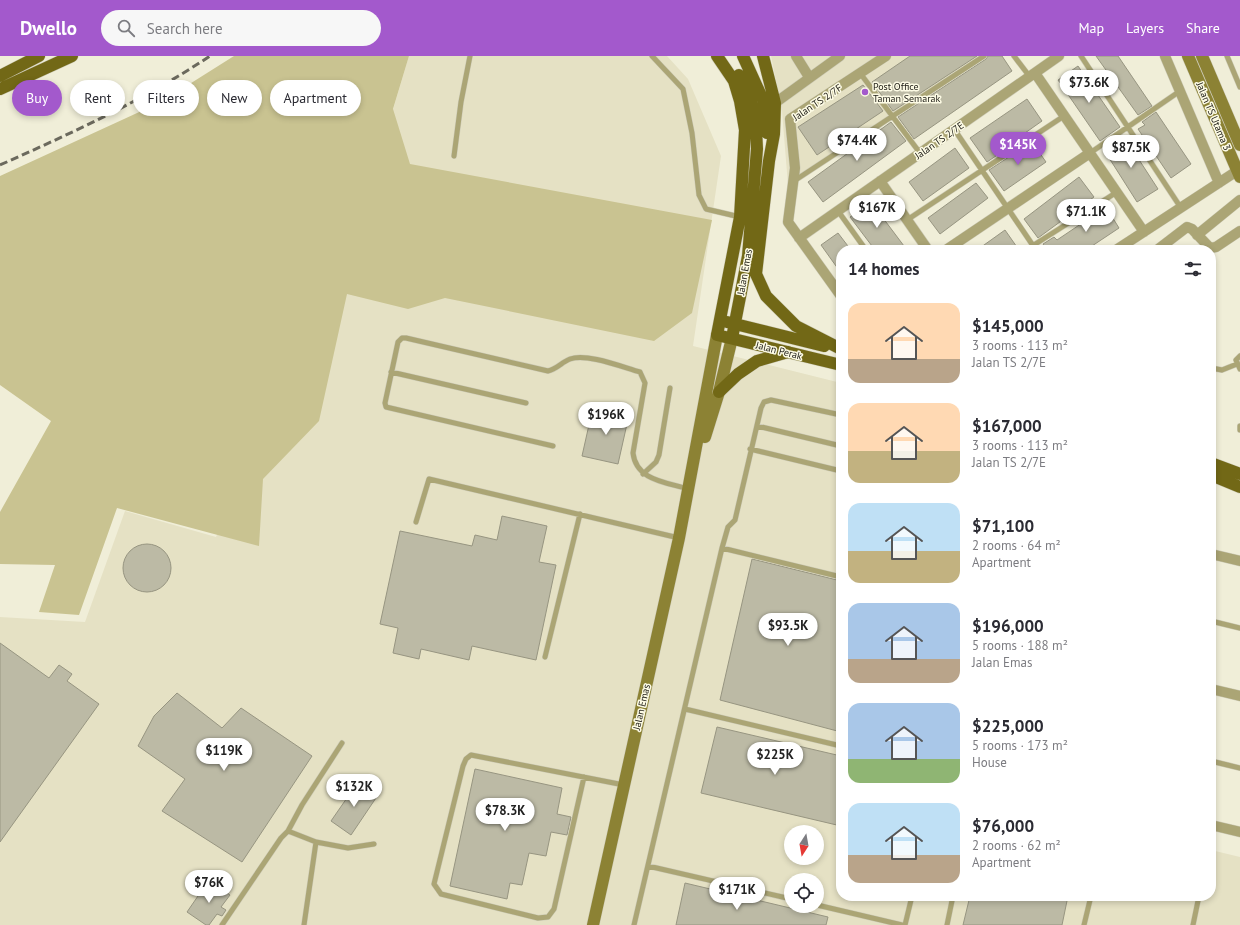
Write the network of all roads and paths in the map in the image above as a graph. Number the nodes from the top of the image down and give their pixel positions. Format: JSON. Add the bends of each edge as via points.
{"nodes":[{"id":1,"x":39,"y":56,"type":"edge"},
{"id":2,"x":72,"y":56,"type":"edge"},
{"id":3,"x":470,"y":56,"type":"edge"},
{"id":4,"x":652,"y":56,"type":"edge"},
{"id":5,"x":711,"y":56,"type":"edge"},
{"id":6,"x":717,"y":56,"type":"edge"},
{"id":7,"x":726,"y":56,"type":"edge"},
{"id":8,"x":743,"y":56,"type":"edge"},
{"id":9,"x":763,"y":56,"type":"edge"},
{"id":10,"x":796,"y":56,"type":"edge"},
{"id":11,"x":840,"y":56,"type":"edge"},
{"id":12,"x":886,"y":56,"type":"edge"},
{"id":13,"x":984,"y":56,"type":"edge"},
{"id":14,"x":1014,"y":56,"type":"edge"},
{"id":15,"x":1059,"y":56,"type":"edge"},
{"id":16,"x":1081,"y":56,"type":"edge"},
{"id":17,"x":1165,"y":56,"type":"edge"},
{"id":18,"x":1188,"y":56,"type":"edge"},
{"id":19,"x":1202,"y":56,"type":"edge"},
{"id":20,"x":1227,"y":56,"type":"edge"},
{"id":21,"x":860,"y":73,"type":"junction"},
{"id":22,"x":1032,"y":75,"type":"junction"},
{"id":23,"x":0,"y":76,"type":"edge"},
{"id":24,"x":809,"y":77,"type":"junction"},
{"id":25,"x":1240,"y":87,"type":"edge"},
{"id":26,"x":0,"y":89,"type":"edge"},
{"id":27,"x":1180,"y":91,"type":"junction"},
{"id":28,"x":740,"y":101,"type":"junction"},
{"id":29,"x":775,"y":103,"type":"junction"},
{"id":30,"x":1064,"y":116,"type":"junction"},
{"id":31,"x":893,"y":117,"type":"junction"},
{"id":32,"x":1128,"y":127,"type":"junction"},
{"id":33,"x":954,"y":129,"type":"junction"},
{"id":34,"x":1240,"y":145,"type":"edge"},
{"id":35,"x":920,"y":153,"type":"junction"},
{"id":36,"x":1090,"y":154,"type":"junction"},
{"id":37,"x":454,"y":156,"type":"dead end"},
{"id":38,"x":769,"y":161,"type":"junction"},
{"id":39,"x":982,"y":170,"type":"junction"},
{"id":40,"x":1239,"y":172,"type":"edge"},
{"id":41,"x":880,"y":181,"type":"junction"},
{"id":42,"x":793,"y":182,"type":"junction"},
{"id":43,"x":1219,"y":183,"type":"junction"},
{"id":44,"x":1117,"y":192,"type":"junction"},
{"id":45,"x":1240,"y":200,"type":"edge"},
{"id":46,"x":1181,"y":208,"type":"junction"},
{"id":47,"x":1008,"y":209,"type":"junction"},
{"id":48,"x":838,"y":210,"type":"junction"},
{"id":49,"x":740,"y":217,"type":"junction"},
{"id":50,"x":907,"y":220,"type":"junction"},
{"id":51,"x":1240,"y":231,"type":"edge"},
{"id":52,"x":1144,"y":232,"type":"junction"},
{"id":53,"x":1197,"y":235,"type":"junction"},
{"id":54,"x":799,"y":238,"type":"junction"},
{"id":55,"x":862,"y":245,"type":"edge"},
{"id":56,"x":923,"y":245,"type":"edge"},
{"id":57,"x":954,"y":245,"type":"edge"},
{"id":58,"x":1032,"y":245,"type":"edge"},
{"id":59,"x":1038,"y":245,"type":"edge"},
{"id":60,"x":1124,"y":245,"type":"edge"},
{"id":61,"x":1164,"y":245,"type":"edge"},
{"id":62,"x":1207,"y":245,"type":"edge"},
{"id":63,"x":1216,"y":247,"type":"edge"},
{"id":64,"x":836,"y":289,"type":"edge"},
{"id":65,"x":720,"y":321,"type":"junction"},
{"id":66,"x":735,"y":324,"type":"junction"},
{"id":67,"x":717,"y":335,"type":"junction"},
{"id":68,"x":732,"y":338,"type":"junction"},
{"id":69,"x":836,"y":346,"type":"edge"},
{"id":70,"x":836,"y":348,"type":"edge"},
{"id":71,"x":789,"y":352,"type":"junction"},
{"id":72,"x":1240,"y":356,"type":"edge"},
{"id":73,"x":836,"y":364,"type":"edge"},
{"id":74,"x":1238,"y":367,"type":"edge"},
{"id":75,"x":1216,"y":369,"type":"edge"},
{"id":76,"x":391,"y":372,"type":"junction"},
{"id":77,"x":670,"y":388,"type":"dead end"},
{"id":78,"x":719,"y":392,"type":"junction"},
{"id":79,"x":526,"y":403,"type":"dead end"},
{"id":80,"x":836,"y":414,"type":"edge"},
{"id":81,"x":757,"y":426,"type":"junction"},
{"id":82,"x":1240,"y":426,"type":"edge"},
{"id":83,"x":1240,"y":430,"type":"edge"},
{"id":84,"x":836,"y":445,"type":"edge"},
{"id":85,"x":553,"y":446,"type":"dead end"},
{"id":86,"x":750,"y":449,"type":"junction"},
{"id":87,"x":1216,"y":465,"type":"edge"},
{"id":88,"x":836,"y":470,"type":"edge"},
{"id":89,"x":643,"y":474,"type":"junction"},
{"id":90,"x":1240,"y":474,"type":"edge"},
{"id":91,"x":1216,"y":477,"type":"edge"},
{"id":92,"x":1240,"y":487,"type":"edge"},
{"id":93,"x":688,"y":489,"type":"junction"},
{"id":94,"x":580,"y":514,"type":"junction"},
{"id":95,"x":416,"y":522,"type":"dead end"},
{"id":96,"x":679,"y":538,"type":"junction"},
{"id":97,"x":722,"y":548,"type":"junction"},
{"id":98,"x":1216,"y":555,"type":"edge"},
{"id":99,"x":1240,"y":561,"type":"edge"},
{"id":100,"x":836,"y":576,"type":"edge"},
{"id":101,"x":1216,"y":622,"type":"edge"},
{"id":102,"x":1240,"y":628,"type":"edge"},
{"id":103,"x":545,"y":657,"type":"dead end"},
{"id":104,"x":1216,"y":690,"type":"edge"},
{"id":105,"x":1240,"y":696,"type":"edge"},
{"id":106,"x":685,"y":709,"type":"junction"},
{"id":107,"x":342,"y":743,"type":"dead end"},
{"id":108,"x":836,"y":745,"type":"edge"},
{"id":109,"x":1216,"y":762,"type":"edge"},
{"id":110,"x":1240,"y":768,"type":"edge"},
{"id":111,"x":584,"y":777,"type":"junction"},
{"id":112,"x":624,"y":785,"type":"junction"},
{"id":113,"x":1216,"y":826,"type":"edge"},
{"id":114,"x":288,"y":831,"type":"junction"},
{"id":115,"x":1240,"y":832,"type":"edge"},
{"id":116,"x":316,"y":842,"type":"junction"},
{"id":117,"x":374,"y":844,"type":"dead end"},
{"id":118,"x":648,"y":866,"type":"junction"},
{"id":119,"x":784,"y":897,"type":"edge"},
{"id":120,"x":911,"y":901,"type":"edge"},
{"id":121,"x":952,"y":901,"type":"edge"},
{"id":122,"x":1090,"y":901,"type":"edge"},
{"id":123,"x":1198,"y":901,"type":"edge"},
{"id":124,"x":824,"y":907,"type":"edge"},
{"id":125,"x":222,"y":925,"type":"edge"},
{"id":126,"x":304,"y":925,"type":"edge"},
{"id":127,"x":593,"y":925,"type":"edge"},
{"id":128,"x":634,"y":925,"type":"edge"},
{"id":129,"x":902,"y":925,"type":"edge"},
{"id":130,"x":905,"y":925,"type":"edge"},
{"id":131,"x":947,"y":925,"type":"edge"},
{"id":132,"x":1084,"y":925,"type":"edge"},
{"id":133,"x":1192,"y":925,"type":"edge"}],
"edges":[{"from":1,"to":23,"type":"main road"},
{"from":2,"to":26,"type":"main road"},
{"from":3,"to":37,"type":"lane"},
{"from":4,"to":49,"type":"lane","via":[[683,89],[692,132],[699,195],[706,209]]},
{"from":5,"to":28,"type":"main road"},
{"from":6,"to":28,"type":"main road","name":"Jalan Emas","via":[[734,81]]},
{"from":7,"to":66,"type":"main road","name":"Jalan Emas","via":[[742,79],[751,102],[757,149],[748,256]]},
{"from":8,"to":38,"type":"main road","via":[[763,100]]},
{"from":9,"to":29,"type":"main road"},
{"from":10,"to":24,"type":"street"},
{"from":11,"to":24,"type":"street"},
{"from":12,"to":21,"type":"street","name":"Jalan TS 2/7F"},
{"from":13,"to":31,"type":"lane"},
{"from":14,"to":22,"type":"lane"},
{"from":15,"to":22,"type":"street","name":"Jalan TS 2/7E"},
{"from":16,"to":32,"type":"lane"},
{"from":17,"to":27,"type":"street"},
{"from":18,"to":40,"type":"main road","name":"Jalan TS Utama 3"},
{"from":19,"to":34,"type":"main road","name":"Jalan TS Utama 3"},
{"from":20,"to":25,"type":"lane"},
{"from":21,"to":31,"type":"lane"},
{"from":21,"to":42,"type":"street","name":"Jalan TS 2/7F","via":[[790,119],[795,168]]},
{"from":22,"to":30,"type":"street"},
{"from":22,"to":33,"type":"street","name":"Jalan TS 2/7E"},
{"from":24,"to":29,"type":"street"},
{"from":27,"to":32,"type":"lane"},
{"from":27,"to":43,"type":"street"},
{"from":28,"to":49,"type":"main road","name":"Jalan Emas","via":[[745,130]]},
{"from":29,"to":38,"type":"main road","via":[[774,134]]},
{"from":30,"to":36,"type":"street"},
{"from":30,"to":39,"type":"lane"},
{"from":31,"to":35,"type":"lane"},
{"from":31,"to":42,"type":"lane"},
{"from":32,"to":36,"type":"lane"},
{"from":32,"to":46,"type":"lane"},
{"from":33,"to":35,"type":"street","name":"Jalan TS 2/7E"},
{"from":33,"to":39,"type":"lane"},
{"from":35,"to":41,"type":"street","name":"Jalan TS 2/7E"},
{"from":36,"to":44,"type":"street"},
{"from":36,"to":47,"type":"street"},
{"from":38,"to":69,"type":"main road","via":[[756,268],[757,279],[766,296],[796,326]]},
{"from":39,"to":47,"type":"lane"},
{"from":39,"to":50,"type":"lane"},
{"from":40,"to":43,"type":"street"},
{"from":41,"to":48,"type":"street","name":"Jalan TS 2/7E"},
{"from":41,"to":50,"type":"street"},
{"from":42,"to":54,"type":"street","name":"Jalan TS 2/7F","via":[[788,222]]},
{"from":43,"to":46,"type":"street"},
{"from":44,"to":52,"type":"street"},
{"from":44,"to":59,"type":"lane"},
{"from":45,"to":53,"type":"street"},
{"from":46,"to":52,"type":"street"},
{"from":47,"to":57,"type":"street"},
{"from":47,"to":58,"type":"lane"},
{"from":48,"to":54,"type":"street","name":"Jalan TS 2/7E"},
{"from":48,"to":55,"type":"lane"},
{"from":49,"to":65,"type":"main road","name":"Jalan Emas"},
{"from":50,"to":56,"type":"street"},
{"from":51,"to":63,"type":"street"},
{"from":52,"to":60,"type":"street"},
{"from":53,"to":61,"type":"street","via":[[1187,227]]},
{"from":53,"to":62,"type":"street"},
{"from":54,"to":64,"type":"street","name":"Jalan TS 2/7F"},
{"from":65,"to":66,"type":"main road","name":"Jalan Perak"},
{"from":65,"to":67,"type":"main road","name":"Jalan Emas"},
{"from":66,"to":68,"type":"main road","name":"Jalan Emas"},
{"from":66,"to":70,"type":"main road","name":"Jalan Perak"},
{"from":67,"to":68,"type":"main road","name":"Jalan Perak"},
{"from":67,"to":93,"type":"main road","name":"Jalan Emas"},
{"from":68,"to":71,"type":"main road","name":"Jalan Perak"},
{"from":68,"to":78,"type":"main road","name":"Jalan Emas"},
{"from":71,"to":73,"type":"main road","name":"Jalan Perak"},
{"from":71,"to":78,"type":"main road","via":[[757,361]]},
{"from":72,"to":74,"type":"lane","via":[[1236,360]]},
{"from":74,"to":75,"type":"lane"},
{"from":76,"to":79,"type":"lane"},
{"from":76,"to":85,"type":"lane","via":[[386,407]]},
{"from":76,"to":89,"type":"lane","via":[[398,342],[402,338],[548,371],[569,359],[582,357],[640,372],[646,383],[633,453],[634,464]]},
{"from":77,"to":89,"type":"lane","via":[[659,455],[656,462]]},
{"from":78,"to":93,"type":"main road","name":"Jalan Emas"},
{"from":80,"to":81,"type":"lane","via":[[771,400],[764,402]]},
{"from":81,"to":84,"type":"lane"},
{"from":81,"to":86,"type":"lane"},
{"from":82,"to":83,"type":"lane"},
{"from":86,"to":88,"type":"lane"},
{"from":86,"to":97,"type":"lane","via":[[735,520],[728,527]]},
{"from":87,"to":90,"type":"main road"},
{"from":89,"to":93,"type":"lane"},
{"from":91,"to":92,"type":"main road"},
{"from":93,"to":96,"type":"main road","name":"Jalan Emas"},
{"from":94,"to":95,"type":"lane","via":[[429,479]]},
{"from":94,"to":96,"type":"lane"},
{"from":94,"to":103,"type":"lane"},
{"from":96,"to":112,"type":"main road","name":"Jalan Emas"},
{"from":97,"to":100,"type":"lane"},
{"from":97,"to":106,"type":"lane"},
{"from":98,"to":99,"type":"street"},
{"from":101,"to":102,"type":"lane"},
{"from":104,"to":105,"type":"street"},
{"from":106,"to":108,"type":"lane"},
{"from":106,"to":118,"type":"lane"},
{"from":107,"to":114,"type":"lane"},
{"from":109,"to":110,"type":"lane"},
{"from":111,"to":111,"type":"lane","via":[[471,755],[466,759],[434,884],[440,894],[538,918],[548,917],[554,909]]},
{"from":111,"to":112,"type":"lane"},
{"from":112,"to":127,"type":"main road","name":"Jalan Emas"},
{"from":113,"to":115,"type":"street"},
{"from":114,"to":116,"type":"lane"},
{"from":114,"to":125,"type":"lane"},
{"from":116,"to":117,"type":"lane","via":[[348,848]]},
{"from":116,"to":126,"type":"lane"},
{"from":118,"to":119,"type":"lane"},
{"from":118,"to":128,"type":"lane"},
{"from":120,"to":130,"type":"lane"},
{"from":121,"to":131,"type":"lane"},
{"from":122,"to":132,"type":"lane"},
{"from":123,"to":133,"type":"lane"},
{"from":124,"to":129,"type":"lane"}]}
